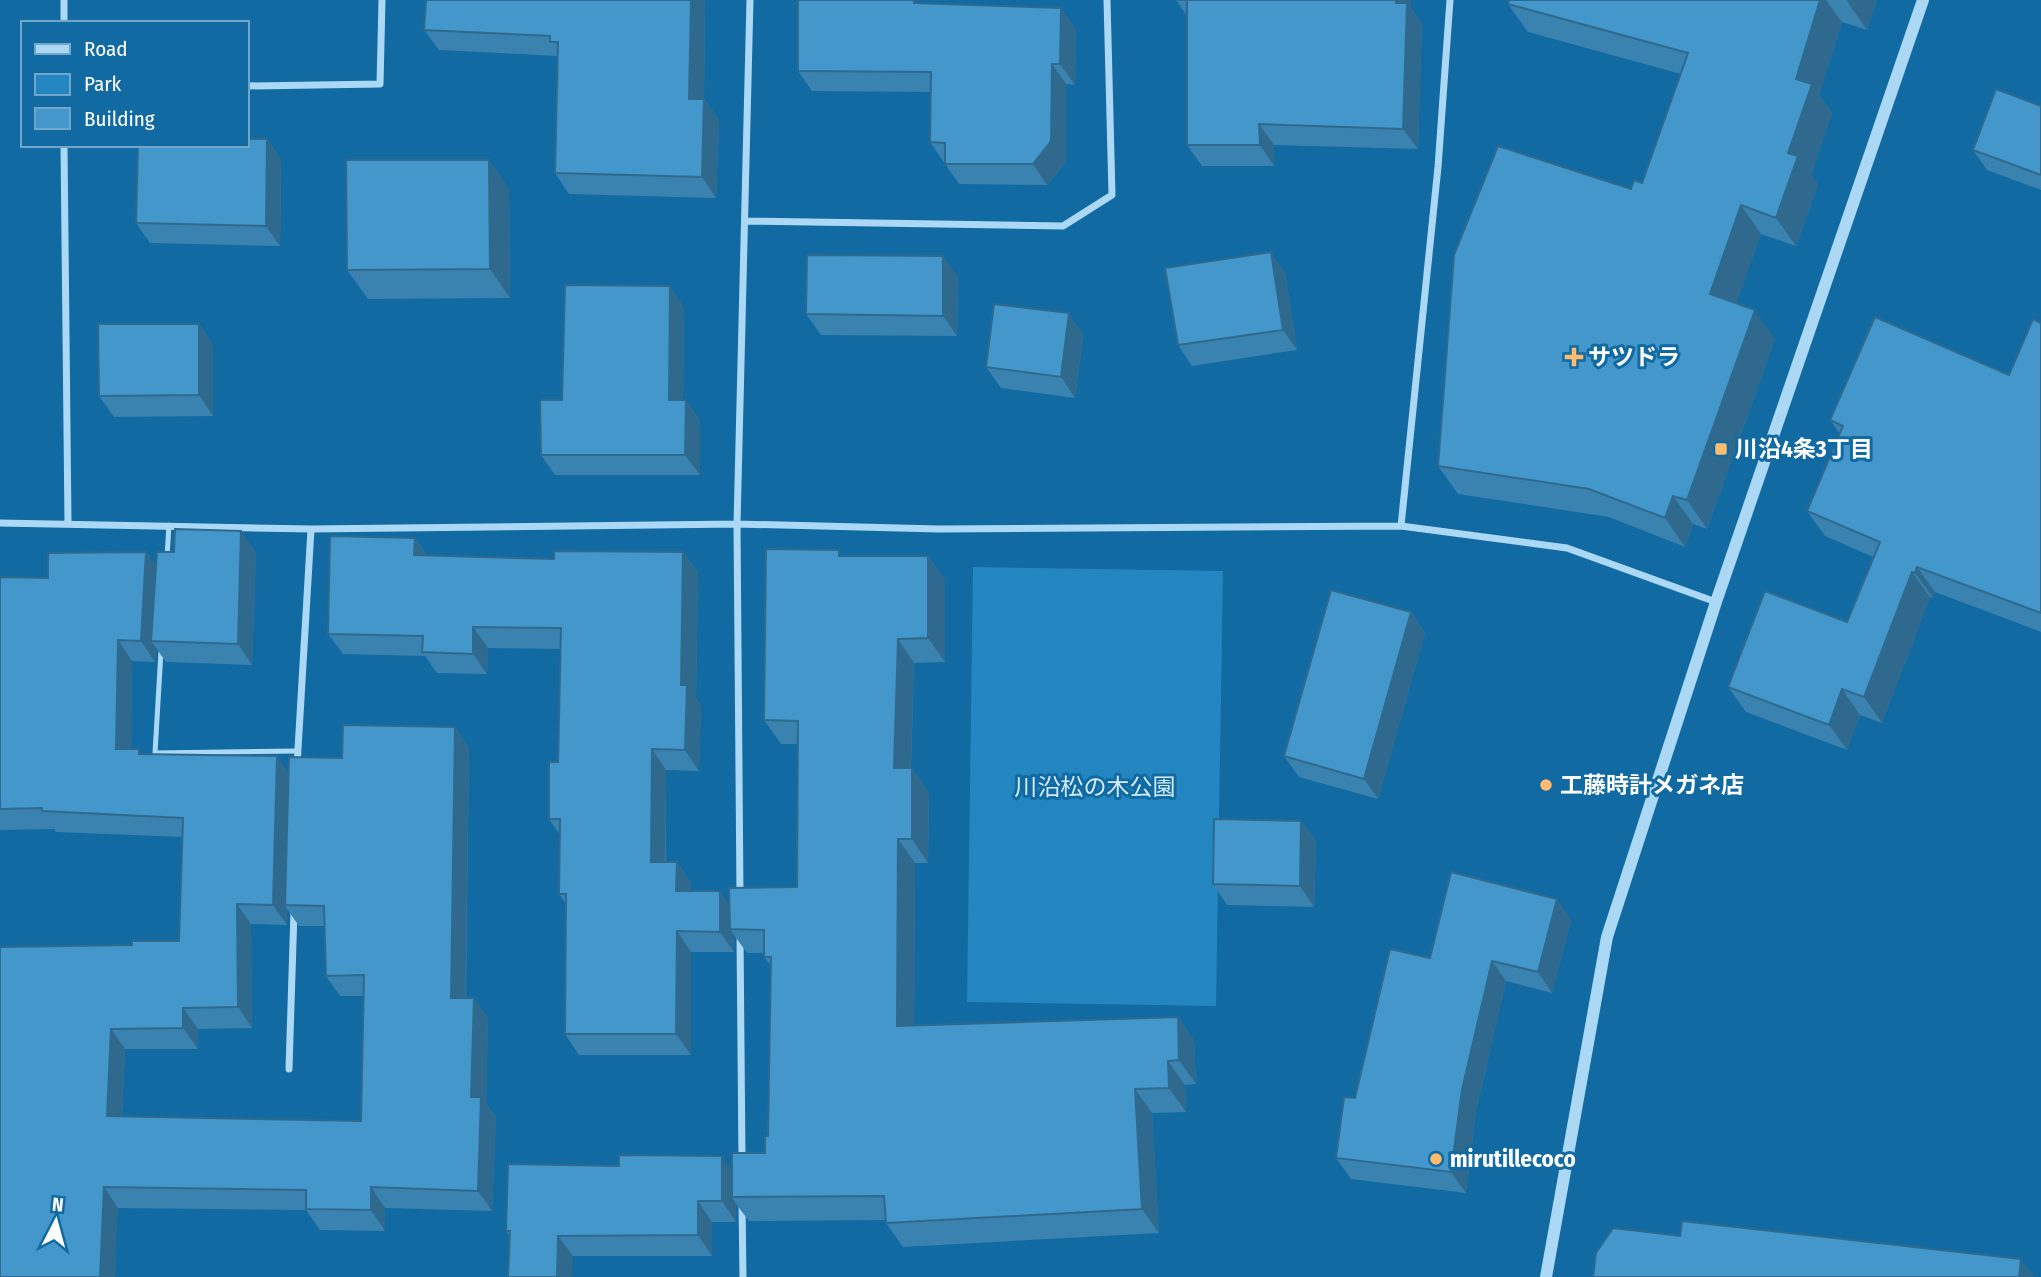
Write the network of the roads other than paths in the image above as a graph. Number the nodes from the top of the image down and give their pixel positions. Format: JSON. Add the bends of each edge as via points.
{"nodes":[{"id":1,"x":64,"y":0,"type":"edge"},
{"id":2,"x":383,"y":0,"type":"edge"},
{"id":3,"x":750,"y":0,"type":"edge"},
{"id":4,"x":1108,"y":0,"type":"edge"},
{"id":5,"x":1450,"y":0,"type":"edge"},
{"id":6,"x":1923,"y":0,"type":"edge"},
{"id":7,"x":64,"y":21,"type":"edge"},
{"id":8,"x":248,"y":86,"type":"edge"},
{"id":9,"x":64,"y":147,"type":"edge"},
{"id":10,"x":745,"y":221,"type":"junction"},
{"id":11,"x":0,"y":523,"type":"edge"},
{"id":12,"x":68,"y":523,"type":"junction"},
{"id":13,"x":737,"y":524,"type":"junction"},
{"id":14,"x":169,"y":525,"type":"junction"},
{"id":15,"x":1401,"y":526,"type":"junction"},
{"id":16,"x":310,"y":529,"type":"junction"},
{"id":17,"x":166,"y":565,"type":"edge"},
{"id":18,"x":1716,"y":602,"type":"junction"},
{"id":19,"x":161,"y":646,"type":"edge"},
{"id":20,"x":298,"y":751,"type":"junction"},
{"id":21,"x":297,"y":778,"type":"edge"},
{"id":22,"x":740,"y":901,"type":"edge"},
{"id":23,"x":294,"y":903,"type":"edge"},
{"id":24,"x":740,"y":928,"type":"edge"},
{"id":25,"x":289,"y":1069,"type":"dead end"},
{"id":26,"x":742,"y":1166,"type":"edge"},
{"id":27,"x":742,"y":1193,"type":"edge"},
{"id":28,"x":743,"y":1277,"type":"edge"},
{"id":29,"x":1546,"y":1277,"type":"edge"}],
"edges":[{"from":1,"to":7,"type":"street"},
{"from":2,"to":8,"type":"street","via":[[380,84]]},
{"from":3,"to":10,"type":"street"},
{"from":4,"to":10,"type":"street","via":[[1112,195],[1063,226]]},
{"from":5,"to":15,"type":"street","via":[[1438,167]]},
{"from":6,"to":18,"type":"street"},
{"from":9,"to":12,"type":"street"},
{"from":10,"to":13,"type":"street"},
{"from":11,"to":12,"type":"street"},
{"from":12,"to":14,"type":"street"},
{"from":13,"to":15,"type":"street","via":[[938,529]]},
{"from":13,"to":16,"type":"street"},
{"from":13,"to":22,"type":"street"},
{"from":14,"to":16,"type":"street"},
{"from":14,"to":17,"type":"lane"},
{"from":15,"to":18,"type":"street","via":[[1567,548]]},
{"from":16,"to":20,"type":"street"},
{"from":18,"to":29,"type":"street","via":[[1607,937]]},
{"from":19,"to":20,"type":"lane","via":[[155,753]]},
{"from":20,"to":21,"type":"street"},
{"from":23,"to":25,"type":"street"},
{"from":24,"to":26,"type":"street"},
{"from":27,"to":28,"type":"street"}]}
